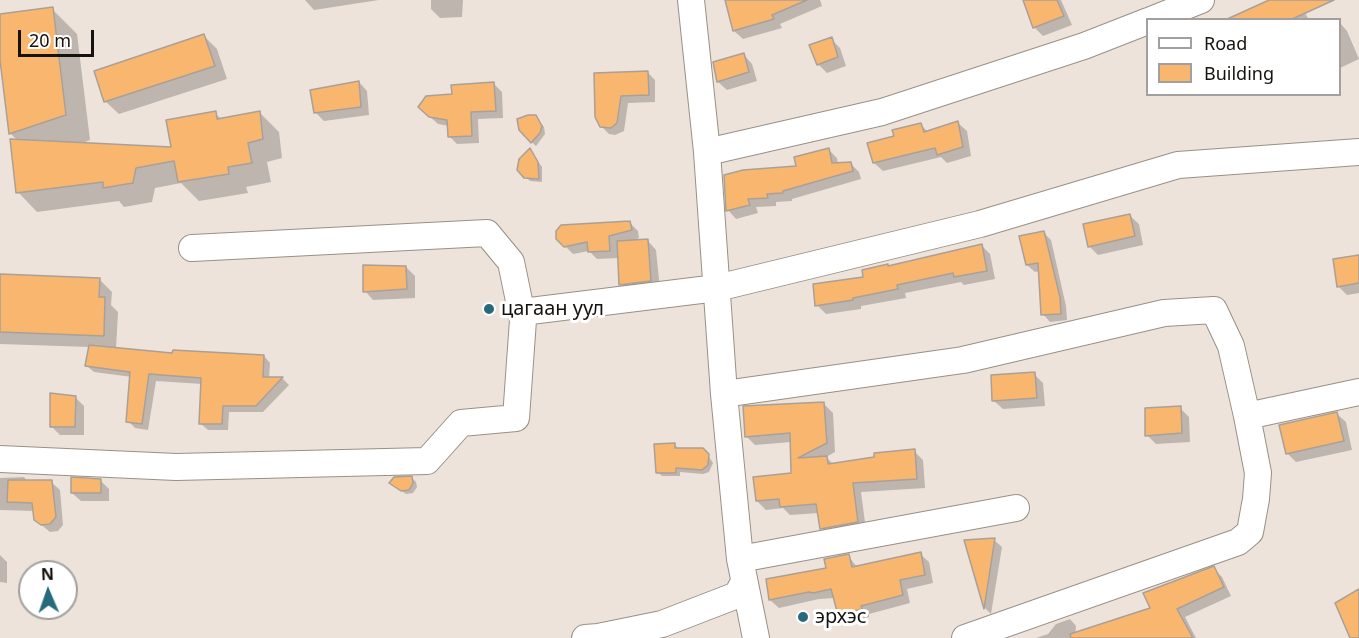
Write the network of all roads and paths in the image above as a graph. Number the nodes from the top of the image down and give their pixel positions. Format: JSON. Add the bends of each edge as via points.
{"nodes":[{"id":1,"x":691,"y":0,"type":"edge"},
{"id":2,"x":1201,"y":0,"type":"edge"},
{"id":3,"x":1154,"y":18,"type":"edge"},
{"id":4,"x":1146,"y":21,"type":"edge"},
{"id":5,"x":707,"y":152,"type":"junction"},
{"id":6,"x":1359,"y":152,"type":"edge"},
{"id":7,"x":192,"y":248,"type":"dead end"},
{"id":8,"x":717,"y":288,"type":"junction"},
{"id":9,"x":522,"y":312,"type":"junction"},
{"id":10,"x":1359,"y":392,"type":"edge"},
{"id":11,"x":724,"y":394,"type":"junction"},
{"id":12,"x":1247,"y":416,"type":"junction"},
{"id":13,"x":0,"y":459,"type":"edge"},
{"id":14,"x":1016,"y":508,"type":"dead end"},
{"id":15,"x":742,"y":570,"type":"junction"},
{"id":16,"x":585,"y":638,"type":"edge"},
{"id":17,"x":756,"y":638,"type":"edge"},
{"id":18,"x":965,"y":638,"type":"edge"}],
"edges":[{"from":1,"to":5,"type":"street"},
{"from":2,"to":3,"type":"street"},
{"from":4,"to":5,"type":"street","via":[[1084,46],[882,112]]},
{"from":5,"to":8,"type":"street"},
{"from":6,"to":8,"type":"street","via":[[1178,165],[980,224]]},
{"from":7,"to":9,"type":"street","via":[[487,233],[511,262]]},
{"from":8,"to":9,"type":"street"},
{"from":8,"to":11,"type":"street"},
{"from":9,"to":13,"type":"street","via":[[516,418],[461,423],[427,461],[176,467]]},
{"from":10,"to":12,"type":"street"},
{"from":11,"to":12,"type":"street","via":[[963,360],[1164,313],[1214,310],[1231,346]]},
{"from":11,"to":15,"type":"street"},
{"from":12,"to":18,"type":"street","via":[[1258,473],[1250,532],[1238,542]]},
{"from":14,"to":15,"type":"street"},
{"from":15,"to":16,"type":"street","via":[[737,596],[662,624]]},
{"from":15,"to":17,"type":"street"}]}
